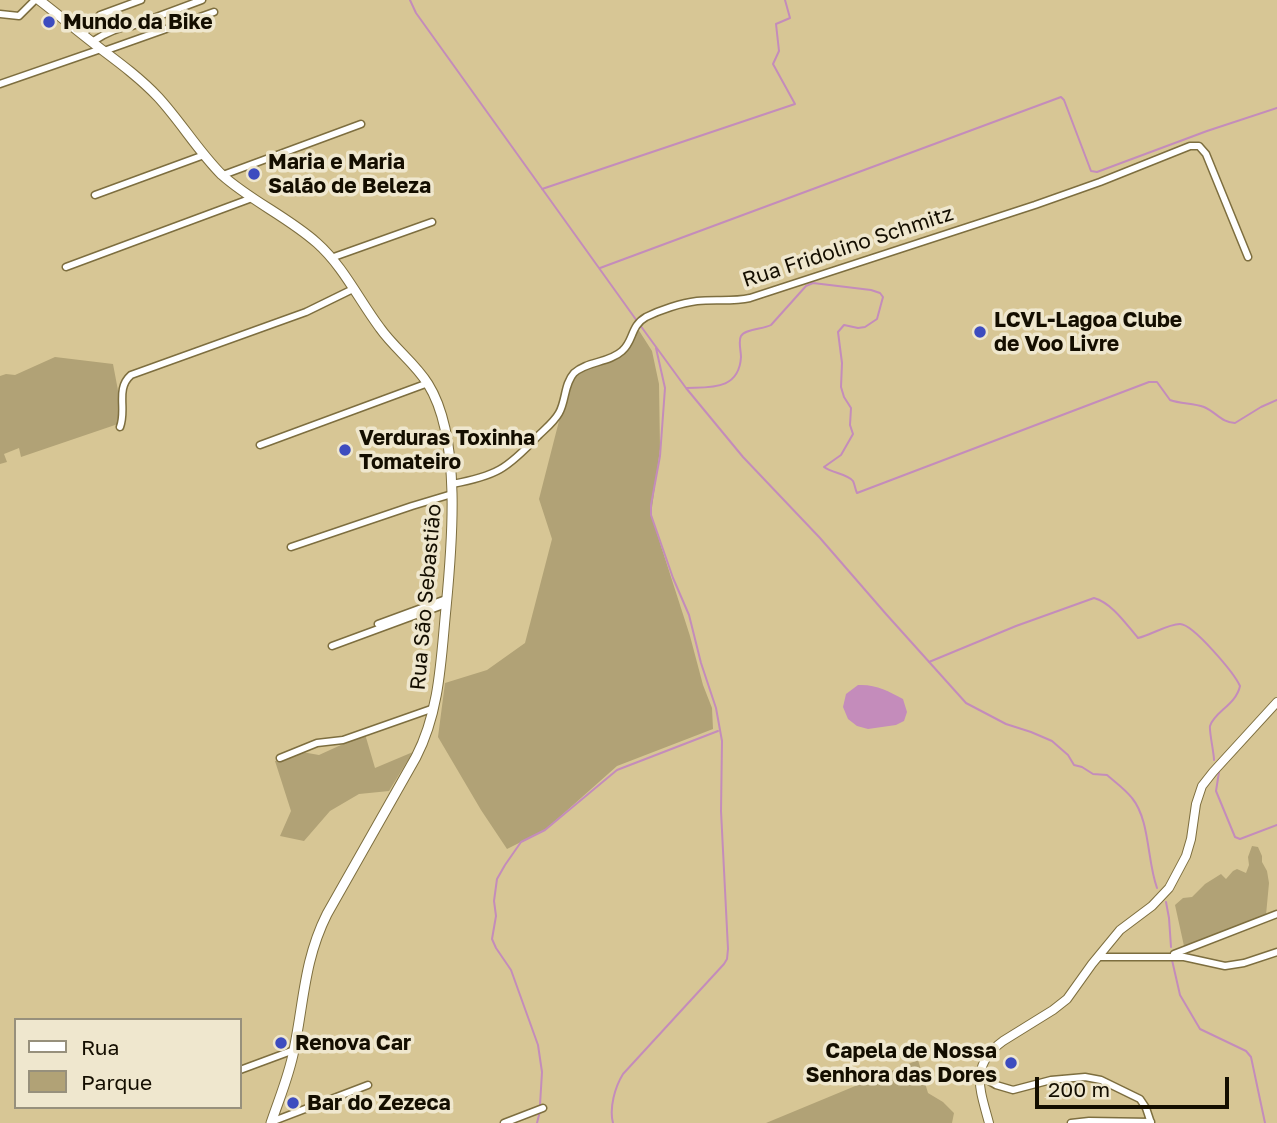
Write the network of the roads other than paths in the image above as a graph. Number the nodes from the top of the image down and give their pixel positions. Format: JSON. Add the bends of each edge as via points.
{"nodes":[{"id":1,"x":37,"y":0,"type":"edge"},
{"id":2,"x":141,"y":0,"type":"edge"},
{"id":3,"x":202,"y":0,"type":"edge"},
{"id":4,"x":214,"y":12,"type":"dead end"},
{"id":5,"x":0,"y":14,"type":"edge"},
{"id":6,"x":83,"y":34,"type":"junction"},
{"id":7,"x":92,"y":42,"type":"junction"},
{"id":8,"x":102,"y":50,"type":"junction"},
{"id":9,"x":0,"y":85,"type":"edge"},
{"id":10,"x":362,"y":124,"type":"dead end"},
{"id":11,"x":204,"y":155,"type":"junction"},
{"id":12,"x":223,"y":175,"type":"junction"},
{"id":13,"x":94,"y":195,"type":"dead end"},
{"id":14,"x":252,"y":198,"type":"junction"},
{"id":15,"x":432,"y":222,"type":"dead end"},
{"id":16,"x":1248,"y":257,"type":"dead end"},
{"id":17,"x":331,"y":258,"type":"junction"},
{"id":18,"x":66,"y":267,"type":"dead end"},
{"id":19,"x":353,"y":289,"type":"junction"},
{"id":20,"x":428,"y":383,"type":"junction"},
{"id":21,"x":120,"y":427,"type":"dead end"},
{"id":22,"x":260,"y":445,"type":"dead end"},
{"id":23,"x":452,"y":484,"type":"junction"},
{"id":24,"x":452,"y":495,"type":"junction"},
{"id":25,"x":291,"y":547,"type":"dead end"},
{"id":26,"x":446,"y":601,"type":"junction"},
{"id":27,"x":378,"y":624,"type":"dead end"},
{"id":28,"x":332,"y":646,"type":"dead end"},
{"id":29,"x":1277,"y":702,"type":"edge"},
{"id":30,"x":434,"y":708,"type":"junction"},
{"id":31,"x":280,"y":758,"type":"dead end"},
{"id":32,"x":1277,"y":914,"type":"edge"},
{"id":33,"x":1277,"y":951,"type":"edge"},
{"id":34,"x":1169,"y":956,"type":"junction"},
{"id":35,"x":1098,"y":957,"type":"junction"},
{"id":36,"x":294,"y":1050,"type":"junction"},
{"id":37,"x":242,"y":1069,"type":"edge"},
{"id":38,"x":979,"y":1075,"type":"junction"},
{"id":39,"x":368,"y":1085,"type":"dead end"},
{"id":40,"x":543,"y":1108,"type":"dead end"},
{"id":41,"x":271,"y":1122,"type":"edge"},
{"id":42,"x":1151,"y":1122,"type":"edge"},
{"id":43,"x":504,"y":1123,"type":"edge"},
{"id":44,"x":989,"y":1123,"type":"edge"},
{"id":45,"x":1071,"y":1123,"type":"edge"}],
"edges":[{"from":1,"to":5,"type":"street","via":[[19,16]]},
{"from":1,"to":6,"type":"main road","name":"Rua São Sebastião"},
{"from":2,"to":6,"type":"street","via":[[100,15]]},
{"from":3,"to":7,"type":"street"},
{"from":4,"to":8,"type":"street"},
{"from":6,"to":7,"type":"main road","name":"Rua São Sebastião"},
{"from":7,"to":8,"type":"main road","name":"Rua São Sebastião"},
{"from":8,"to":9,"type":"street"},
{"from":8,"to":11,"type":"main road","name":"Rua São Sebastião","via":[[159,98]]},
{"from":10,"to":12,"type":"street"},
{"from":11,"to":12,"type":"main road","name":"Rua São Sebastião"},
{"from":11,"to":13,"type":"street"},
{"from":12,"to":14,"type":"main road","name":"Rua São Sebastião"},
{"from":14,"to":17,"type":"main road","name":"Rua São Sebastião","via":[[311,237]]},
{"from":14,"to":18,"type":"street"},
{"from":15,"to":17,"type":"street"},
{"from":16,"to":23,"type":"street","name":"Rua Fridolino Schmitz","via":[[1206,154],[1193,145],[1035,205],[750,298],[692,302],[640,321],[621,352],[573,374],[559,413],[514,461],[484,477]]},
{"from":17,"to":19,"type":"main road","name":"Rua São Sebastião"},
{"from":19,"to":20,"type":"main road","name":"Rua São Sebastião","via":[[386,336]]},
{"from":19,"to":21,"type":"street","via":[[306,312],[131,375],[122,388]]},
{"from":20,"to":22,"type":"street"},
{"from":20,"to":23,"type":"main road","name":"Rua São Sebastião","via":[[443,422]]},
{"from":23,"to":24,"type":"main road","name":"Rua São Sebastião"},
{"from":24,"to":25,"type":"street"},
{"from":24,"to":26,"type":"main road","name":"Rua São Sebastião"},
{"from":26,"to":27,"type":"street"},
{"from":26,"to":28,"type":"street"},
{"from":26,"to":30,"type":"main road","name":"Rua São Sebastião"},
{"from":29,"to":35,"type":"street","via":[[1202,786],[1186,856],[1169,888],[1120,930]]},
{"from":30,"to":31,"type":"street"},
{"from":30,"to":36,"type":"main road","name":"Rua São Sebastião","via":[[426,738],[317,935]]},
{"from":32,"to":34,"type":"street"},
{"from":33,"to":34,"type":"street","via":[[1225,966]]},
{"from":34,"to":35,"type":"street"},
{"from":35,"to":38,"type":"street","via":[[1067,999],[997,1045]]},
{"from":36,"to":37,"type":"street"},
{"from":36,"to":41,"type":"main road","name":"Rua São Sebastião"},
{"from":38,"to":42,"type":"street","via":[[1013,1090],[1061,1079],[1101,1080],[1140,1098]]},
{"from":38,"to":44,"type":"street"},
{"from":39,"to":41,"type":"street"},
{"from":40,"to":43,"type":"street"},
{"from":42,"to":45,"type":"street"}]}
